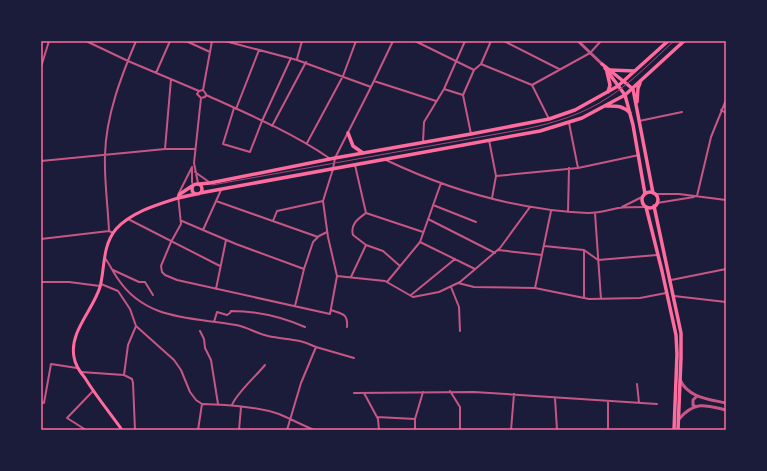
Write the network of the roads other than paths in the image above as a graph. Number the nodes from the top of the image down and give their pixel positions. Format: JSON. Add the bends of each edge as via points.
{"nodes":[{"id":1,"x":49,"y":41,"type":"edge"},
{"id":2,"x":86,"y":41,"type":"edge"},
{"id":3,"x":136,"y":41,"type":"edge"},
{"id":4,"x":170,"y":41,"type":"edge"},
{"id":5,"x":186,"y":41,"type":"edge"},
{"id":6,"x":212,"y":41,"type":"edge"},
{"id":7,"x":225,"y":41,"type":"edge"},
{"id":8,"x":302,"y":41,"type":"edge"},
{"id":9,"x":356,"y":41,"type":"edge"},
{"id":10,"x":393,"y":41,"type":"edge"},
{"id":11,"x":415,"y":41,"type":"edge"},
{"id":12,"x":465,"y":41,"type":"edge"},
{"id":13,"x":491,"y":41,"type":"edge"},
{"id":14,"x":504,"y":41,"type":"edge"},
{"id":15,"x":578,"y":41,"type":"edge"},
{"id":16,"x":601,"y":41,"type":"edge"},
{"id":17,"x":668,"y":41,"type":"edge"},
{"id":18,"x":684,"y":41,"type":"edge"},
{"id":19,"x":259,"y":50,"type":"junction"},
{"id":20,"x":210,"y":52,"type":"junction"},
{"id":21,"x":590,"y":53,"type":"junction"},
{"id":22,"x":292,"y":58,"type":"junction"},
{"id":23,"x":297,"y":60,"type":"junction"},
{"id":24,"x":456,"y":60,"type":"junction"},
{"id":25,"x":128,"y":61,"type":"junction"},
{"id":26,"x":306,"y":62,"type":"junction"},
{"id":27,"x":481,"y":64,"type":"junction"},
{"id":28,"x":602,"y":64,"type":"joint"},
{"id":29,"x":41,"y":65,"type":"edge"},
{"id":30,"x":559,"y":69,"type":"junction"},
{"id":31,"x":474,"y":70,"type":"junction"},
{"id":32,"x":608,"y":70,"type":"junction"},
{"id":33,"x":635,"y":71,"type":"junction"},
{"id":34,"x":156,"y":73,"type":"junction"},
{"id":35,"x":343,"y":76,"type":"junction"},
{"id":36,"x":171,"y":79,"type":"junction"},
{"id":37,"x":623,"y":80,"type":"junction"},
{"id":38,"x":642,"y":80,"type":"junction"},
{"id":39,"x":374,"y":81,"type":"junction"},
{"id":40,"x":532,"y":85,"type":"junction"},
{"id":41,"x":618,"y":86,"type":"junction"},
{"id":42,"x":371,"y":87,"type":"junction"},
{"id":43,"x":444,"y":89,"type":"junction"},
{"id":44,"x":632,"y":89,"type":"junction"},
{"id":45,"x":203,"y":90,"type":"junction"},
{"id":46,"x":198,"y":91,"type":"junction"},
{"id":47,"x":608,"y":92,"type":"junction"},
{"id":48,"x":206,"y":95,"type":"junction"},
{"id":49,"x":463,"y":95,"type":"junction"},
{"id":50,"x":625,"y":95,"type":"junction"},
{"id":51,"x":201,"y":98,"type":"junction"},
{"id":52,"x":726,"y":100,"type":"edge"},
{"id":53,"x":436,"y":101,"type":"junction"},
{"id":54,"x":605,"y":106,"type":"junction"},
{"id":55,"x":235,"y":108,"type":"junction"},
{"id":56,"x":721,"y":110,"type":"junction"},
{"id":57,"x":637,"y":112,"type":"junction"},
{"id":58,"x":682,"y":112,"type":"dead end"},
{"id":59,"x":726,"y":113,"type":"edge"},
{"id":60,"x":631,"y":114,"type":"junction"},
{"id":61,"x":549,"y":119,"type":"junction"},
{"id":62,"x":262,"y":121,"type":"junction"},
{"id":63,"x":639,"y":121,"type":"junction"},
{"id":64,"x":569,"y":123,"type":"junction"},
{"id":65,"x":272,"y":126,"type":"junction"},
{"id":66,"x":348,"y":133,"type":"junction"},
{"id":67,"x":471,"y":134,"type":"junction"},
{"id":68,"x":489,"y":140,"type":"junction"},
{"id":69,"x":307,"y":143,"type":"junction"},
{"id":70,"x":423,"y":143,"type":"junction"},
{"id":71,"x":165,"y":149,"type":"junction"},
{"id":72,"x":195,"y":149,"type":"junction"},
{"id":73,"x":364,"y":154,"type":"junction"},
{"id":74,"x":105,"y":155,"type":"junction"},
{"id":75,"x":639,"y":155,"type":"junction"},
{"id":76,"x":333,"y":159,"type":"junction"},
{"id":77,"x":384,"y":159,"type":"junction"},
{"id":78,"x":41,"y":161,"type":"edge"},
{"id":79,"x":194,"y":163,"type":"junction"},
{"id":80,"x":355,"y":164,"type":"junction"},
{"id":81,"x":192,"y":167,"type":"junction"},
{"id":82,"x":569,"y":168,"type":"junction"},
{"id":83,"x":578,"y":168,"type":"junction"},
{"id":84,"x":333,"y":169,"type":"junction"},
{"id":85,"x":195,"y":172,"type":"junction"},
{"id":86,"x":496,"y":176,"type":"junction"},
{"id":87,"x":210,"y":183,"type":"junction"},
{"id":88,"x":441,"y":183,"type":"junction"},
{"id":89,"x":199,"y":184,"type":"junction"},
{"id":90,"x":193,"y":186,"type":"junction"},
{"id":91,"x":221,"y":190,"type":"junction"},
{"id":92,"x":198,"y":194,"type":"junction"},
{"id":93,"x":654,"y":194,"type":"junction"},
{"id":94,"x":644,"y":196,"type":"junction"},
{"id":95,"x":698,"y":196,"type":"junction"},
{"id":96,"x":178,"y":198,"type":"junction"},
{"id":97,"x":492,"y":198,"type":"junction"},
{"id":98,"x":726,"y":200,"type":"edge"},
{"id":99,"x":216,"y":201,"type":"junction"},
{"id":100,"x":323,"y":202,"type":"junction"},
{"id":101,"x":656,"y":204,"type":"junction"},
{"id":102,"x":433,"y":205,"type":"junction"},
{"id":103,"x":530,"y":207,"type":"junction"},
{"id":104,"x":646,"y":207,"type":"junction"},
{"id":105,"x":620,"y":208,"type":"junction"},
{"id":106,"x":551,"y":210,"type":"junction"},
{"id":107,"x":568,"y":212,"type":"junction"},
{"id":108,"x":366,"y":213,"type":"junction"},
{"id":109,"x":595,"y":213,"type":"junction"},
{"id":110,"x":128,"y":219,"type":"junction"},
{"id":111,"x":428,"y":219,"type":"junction"},
{"id":112,"x":182,"y":221,"type":"junction"},
{"id":113,"x":273,"y":221,"type":"junction"},
{"id":114,"x":476,"y":222,"type":"dead end"},
{"id":115,"x":203,"y":230,"type":"junction"},
{"id":116,"x":109,"y":231,"type":"junction"},
{"id":117,"x":327,"y":232,"type":"junction"},
{"id":118,"x":424,"y":232,"type":"junction"},
{"id":119,"x":113,"y":233,"type":"junction"},
{"id":120,"x":318,"y":237,"type":"junction"},
{"id":121,"x":41,"y":239,"type":"edge"},
{"id":122,"x":226,"y":240,"type":"junction"},
{"id":123,"x":171,"y":242,"type":"junction"},
{"id":124,"x":420,"y":242,"type":"junction"},
{"id":125,"x":366,"y":245,"type":"junction"},
{"id":126,"x":544,"y":246,"type":"junction"},
{"id":127,"x":498,"y":250,"type":"junction"},
{"id":128,"x":584,"y":250,"type":"junction"},
{"id":129,"x":495,"y":252,"type":"junction"},
{"id":130,"x":542,"y":255,"type":"junction"},
{"id":131,"x":658,"y":255,"type":"junction"},
{"id":132,"x":105,"y":257,"type":"junction"},
{"id":133,"x":455,"y":259,"type":"junction"},
{"id":134,"x":598,"y":260,"type":"junction"},
{"id":135,"x":220,"y":266,"type":"junction"},
{"id":136,"x":400,"y":266,"type":"junction"},
{"id":137,"x":112,"y":269,"type":"junction"},
{"id":138,"x":304,"y":269,"type":"junction"},
{"id":139,"x":475,"y":269,"type":"junction"},
{"id":140,"x":726,"y":269,"type":"edge"},
{"id":141,"x":337,"y":276,"type":"junction"},
{"id":142,"x":351,"y":278,"type":"junction"},
{"id":143,"x":669,"y":280,"type":"junction"},
{"id":144,"x":41,"y":282,"type":"edge"},
{"id":145,"x":387,"y":282,"type":"junction"},
{"id":146,"x":458,"y":283,"type":"junction"},
{"id":147,"x":100,"y":285,"type":"junction"},
{"id":148,"x":451,"y":287,"type":"junction"},
{"id":149,"x":535,"y":288,"type":"junction"},
{"id":150,"x":216,"y":289,"type":"junction"},
{"id":151,"x":667,"y":293,"type":"junction"},
{"id":152,"x":153,"y":295,"type":"dead end"},
{"id":153,"x":411,"y":296,"type":"junction"},
{"id":154,"x":673,"y":296,"type":"junction"},
{"id":155,"x":584,"y":298,"type":"junction"},
{"id":156,"x":601,"y":299,"type":"junction"},
{"id":157,"x":726,"y":302,"type":"edge"},
{"id":158,"x":295,"y":306,"type":"junction"},
{"id":159,"x":331,"y":310,"type":"junction"},
{"id":160,"x":214,"y":322,"type":"junction"},
{"id":161,"x":136,"y":326,"type":"junction"},
{"id":162,"x":305,"y":327,"type":"dead end"},
{"id":163,"x":346,"y":327,"type":"dead end"},
{"id":164,"x":200,"y":331,"type":"dead end"},
{"id":165,"x":460,"y":331,"type":"dead end"},
{"id":166,"x":316,"y":347,"type":"junction"},
{"id":167,"x":354,"y":358,"type":"dead end"},
{"id":168,"x":265,"y":365,"type":"dead end"},
{"id":169,"x":78,"y":368,"type":"junction"},
{"id":170,"x":80,"y":372,"type":"junction"},
{"id":171,"x":124,"y":375,"type":"junction"},
{"id":172,"x":680,"y":380,"type":"junction"},
{"id":173,"x":637,"y":384,"type":"dead end"},
{"id":174,"x":93,"y":391,"type":"junction"},
{"id":175,"x":450,"y":391,"type":"junction"},
{"id":176,"x":423,"y":392,"type":"junction"},
{"id":177,"x":354,"y":393,"type":"dead end"},
{"id":178,"x":364,"y":393,"type":"junction"},
{"id":179,"x":514,"y":394,"type":"junction"},
{"id":180,"x":697,"y":396,"type":"junction"},
{"id":181,"x":555,"y":398,"type":"junction"},
{"id":182,"x":608,"y":401,"type":"junction"},
{"id":183,"x":41,"y":402,"type":"edge"},
{"id":184,"x":640,"y":403,"type":"junction"},
{"id":185,"x":726,"y":403,"type":"edge"},
{"id":186,"x":202,"y":404,"type":"junction"},
{"id":187,"x":218,"y":404,"type":"junction"},
{"id":188,"x":657,"y":404,"type":"dead end"},
{"id":189,"x":232,"y":406,"type":"junction"},
{"id":190,"x":241,"y":407,"type":"junction"},
{"id":191,"x":696,"y":407,"type":"junction"},
{"id":192,"x":726,"y":410,"type":"edge"},
{"id":193,"x":377,"y":417,"type":"junction"},
{"id":194,"x":415,"y":418,"type":"junction"},
{"id":195,"x":292,"y":420,"type":"junction"},
{"id":196,"x":679,"y":420,"type":"junction"},
{"id":197,"x":86,"y":430,"type":"edge"},
{"id":198,"x":122,"y":430,"type":"edge"},
{"id":199,"x":135,"y":430,"type":"edge"},
{"id":200,"x":198,"y":430,"type":"edge"},
{"id":201,"x":239,"y":430,"type":"edge"},
{"id":202,"x":287,"y":430,"type":"edge"},
{"id":203,"x":314,"y":430,"type":"edge"},
{"id":204,"x":379,"y":430,"type":"edge"},
{"id":205,"x":415,"y":430,"type":"edge"},
{"id":206,"x":460,"y":430,"type":"edge"},
{"id":207,"x":511,"y":430,"type":"edge"},
{"id":208,"x":556,"y":430,"type":"edge"},
{"id":209,"x":608,"y":430,"type":"edge"},
{"id":210,"x":674,"y":430,"type":"edge"},
{"id":211,"x":678,"y":430,"type":"edge"}],
"edges":[{"from":1,"to":29,"type":"street"},
{"from":2,"to":25,"type":"street"},
{"from":3,"to":25,"type":"street"},
{"from":4,"to":34,"type":"street"},
{"from":5,"to":20,"type":"street"},
{"from":6,"to":20,"type":"street"},
{"from":7,"to":19,"type":"street"},
{"from":8,"to":23,"type":"street"},
{"from":9,"to":35,"type":"street"},
{"from":10,"to":39,"type":"street"},
{"from":11,"to":24,"type":"street"},
{"from":12,"to":24,"type":"street"},
{"from":13,"to":27,"type":"street"},
{"from":14,"to":30,"type":"street"},
{"from":15,"to":21,"type":"street"},
{"from":16,"to":21,"type":"street"},
{"from":17,"to":33,"type":"main road"},
{"from":18,"to":38,"type":"main road"},
{"from":19,"to":22,"type":"street"},
{"from":19,"to":55,"type":"street"},
{"from":20,"to":45,"type":"street"},
{"from":21,"to":28,"type":"street"},
{"from":21,"to":30,"type":"street"},
{"from":22,"to":23,"type":"street"},
{"from":22,"to":62,"type":"street"},
{"from":23,"to":26,"type":"street"},
{"from":24,"to":31,"type":"street"},
{"from":24,"to":43,"type":"street"},
{"from":25,"to":34,"type":"street"},
{"from":25,"to":74,"type":"street","via":[[111,110]]},
{"from":26,"to":35,"type":"street"},
{"from":26,"to":65,"type":"street"},
{"from":27,"to":31,"type":"street"},
{"from":27,"to":40,"type":"street"},
{"from":28,"to":32,"type":"main road"},
{"from":30,"to":40,"type":"street"},
{"from":31,"to":49,"type":"street"},
{"from":32,"to":33,"type":"main road"},
{"from":32,"to":37,"type":"main road"},
{"from":32,"to":41,"type":"main road"},
{"from":32,"to":47,"type":"main road"},
{"from":33,"to":37,"type":"main road"},
{"from":34,"to":36,"type":"street"},
{"from":35,"to":42,"type":"street"},
{"from":35,"to":69,"type":"street"},
{"from":36,"to":46,"type":"street"},
{"from":36,"to":71,"type":"street"},
{"from":37,"to":41,"type":"main road"},
{"from":37,"to":44,"type":"main road"},
{"from":38,"to":44,"type":"main road"},
{"from":38,"to":57,"type":"main road","via":[[637,92]]},
{"from":39,"to":42,"type":"street"},
{"from":39,"to":53,"type":"street"},
{"from":40,"to":61,"type":"street"},
{"from":41,"to":47,"type":"main road"},
{"from":41,"to":50,"type":"main road"},
{"from":42,"to":66,"type":"street"},
{"from":43,"to":49,"type":"street"},
{"from":43,"to":53,"type":"street"},
{"from":44,"to":50,"type":"main road"},
{"from":44,"to":57,"type":"main road"},
{"from":45,"to":46,"type":"street"},
{"from":45,"to":48,"type":"street"},
{"from":46,"to":51,"type":"street"},
{"from":47,"to":61,"type":"main road","via":[[575,110]]},
{"from":48,"to":51,"type":"street"},
{"from":48,"to":55,"type":"street"},
{"from":49,"to":67,"type":"street"},
{"from":50,"to":54,"type":"main road"},
{"from":50,"to":60,"type":"main road"},
{"from":51,"to":72,"type":"street"},
{"from":52,"to":56,"type":"street"},
{"from":53,"to":70,"type":"street","via":[[424,122]]},
{"from":54,"to":60,"type":"main road","via":[[623,107]]},
{"from":54,"to":64,"type":"main road"},
{"from":55,"to":62,"type":"street"},
{"from":55,"to":62,"type":"street","via":[[223,144],[250,152]]},
{"from":56,"to":59,"type":"street"},
{"from":56,"to":95,"type":"street","via":[[711,136]]},
{"from":57,"to":63,"type":"main road"},
{"from":58,"to":63,"type":"street"},
{"from":60,"to":75,"type":"main road"},
{"from":61,"to":67,"type":"main road"},
{"from":62,"to":65,"type":"street"},
{"from":63,"to":93,"type":"main road"},
{"from":64,"to":68,"type":"main road"},
{"from":64,"to":83,"type":"street"},
{"from":65,"to":69,"type":"street"},
{"from":66,"to":73,"type":"main road","via":[[353,146]]},
{"from":66,"to":76,"type":"street"},
{"from":67,"to":70,"type":"main road"},
{"from":68,"to":77,"type":"main road"},
{"from":68,"to":86,"type":"street"},
{"from":69,"to":76,"type":"street"},
{"from":70,"to":73,"type":"main road"},
{"from":71,"to":72,"type":"street"},
{"from":71,"to":74,"type":"street"},
{"from":72,"to":79,"type":"street"},
{"from":73,"to":76,"type":"main road"},
{"from":74,"to":78,"type":"street"},
{"from":74,"to":116,"type":"street"},
{"from":75,"to":83,"type":"street"},
{"from":75,"to":94,"type":"main road"},
{"from":76,"to":84,"type":"street"},
{"from":76,"to":87,"type":"main road"},
{"from":77,"to":80,"type":"main road"},
{"from":77,"to":88,"type":"street"},
{"from":79,"to":81,"type":"street"},
{"from":79,"to":85,"type":"street"},
{"from":80,"to":84,"type":"main road"},
{"from":80,"to":108,"type":"street"},
{"from":81,"to":90,"type":"street"},
{"from":81,"to":96,"type":"street","via":[[178,193]]},
{"from":82,"to":83,"type":"street"},
{"from":82,"to":86,"type":"street"},
{"from":82,"to":107,"type":"street"},
{"from":84,"to":91,"type":"main road"},
{"from":84,"to":100,"type":"street"},
{"from":85,"to":87,"type":"street"},
{"from":85,"to":89,"type":"street"},
{"from":86,"to":97,"type":"street"},
{"from":87,"to":89,"type":"main road"},
{"from":88,"to":97,"type":"street"},
{"from":88,"to":102,"type":"street"},
{"from":89,"to":90,"type":"main road"},
{"from":89,"to":92,"type":"main road","via":[[202,188]]},
{"from":90,"to":92,"type":"main road","via":[[192,191]]},
{"from":90,"to":96,"type":"main road"},
{"from":91,"to":92,"type":"main road"},
{"from":91,"to":99,"type":"street"},
{"from":92,"to":96,"type":"main road"},
{"from":93,"to":94,"type":"main road","via":[[649,192]]},
{"from":93,"to":95,"type":"street"},
{"from":93,"to":101,"type":"main road","via":[[657,198]]},
{"from":94,"to":104,"type":"main road","via":[[643,204]]},
{"from":94,"to":105,"type":"street"},
{"from":95,"to":98,"type":"street"},
{"from":95,"to":101,"type":"street"},
{"from":96,"to":110,"type":"main road","via":[[150,207]]},
{"from":96,"to":112,"type":"street"},
{"from":97,"to":103,"type":"street"},
{"from":99,"to":113,"type":"street"},
{"from":99,"to":115,"type":"street"},
{"from":100,"to":113,"type":"street","via":[[277,211]]},
{"from":100,"to":117,"type":"street"},
{"from":101,"to":104,"type":"main road","via":[[650,208]]},
{"from":101,"to":143,"type":"main road"},
{"from":102,"to":111,"type":"street"},
{"from":102,"to":114,"type":"street"},
{"from":103,"to":106,"type":"street"},
{"from":103,"to":127,"type":"street"},
{"from":104,"to":105,"type":"street"},
{"from":104,"to":131,"type":"main road"},
{"from":105,"to":109,"type":"street"},
{"from":106,"to":107,"type":"street"},
{"from":106,"to":126,"type":"street"},
{"from":107,"to":109,"type":"street"},
{"from":108,"to":118,"type":"street"},
{"from":108,"to":125,"type":"street","via":[[355,221],[352,231],[354,237]]},
{"from":109,"to":134,"type":"street"},
{"from":110,"to":119,"type":"main road"},
{"from":110,"to":123,"type":"street"},
{"from":111,"to":118,"type":"street"},
{"from":111,"to":129,"type":"street"},
{"from":112,"to":115,"type":"street"},
{"from":112,"to":123,"type":"street"},
{"from":113,"to":120,"type":"street"},
{"from":115,"to":122,"type":"street"},
{"from":116,"to":119,"type":"street"},
{"from":116,"to":121,"type":"street"},
{"from":117,"to":120,"type":"street"},
{"from":117,"to":141,"type":"street"},
{"from":118,"to":124,"type":"street"},
{"from":119,"to":132,"type":"main road"},
{"from":120,"to":138,"type":"street","via":[[313,242]]},
{"from":122,"to":135,"type":"street"},
{"from":122,"to":138,"type":"street"},
{"from":123,"to":135,"type":"street"},
{"from":123,"to":150,"type":"street","via":[[161,266],[165,275]]},
{"from":124,"to":133,"type":"street"},
{"from":124,"to":136,"type":"street"},
{"from":125,"to":136,"type":"street","via":[[383,251]]},
{"from":125,"to":142,"type":"street"},
{"from":126,"to":128,"type":"street"},
{"from":126,"to":130,"type":"street"},
{"from":127,"to":129,"type":"street"},
{"from":127,"to":130,"type":"street"},
{"from":128,"to":134,"type":"street"},
{"from":128,"to":155,"type":"street"},
{"from":129,"to":139,"type":"street"},
{"from":130,"to":149,"type":"street"},
{"from":131,"to":134,"type":"street"},
{"from":131,"to":151,"type":"main road"},
{"from":132,"to":137,"type":"street"},
{"from":132,"to":147,"type":"main road"},
{"from":133,"to":139,"type":"street"},
{"from":133,"to":153,"type":"street"},
{"from":134,"to":156,"type":"street"},
{"from":135,"to":150,"type":"street"},
{"from":136,"to":145,"type":"street"},
{"from":137,"to":152,"type":"street","via":[[139,282],[145,282]]},
{"from":137,"to":160,"type":"street","via":[[126,289],[148,307],[167,315]]},
{"from":138,"to":158,"type":"street"},
{"from":139,"to":146,"type":"street"},
{"from":140,"to":143,"type":"street"},
{"from":141,"to":142,"type":"street"},
{"from":141,"to":159,"type":"street"},
{"from":142,"to":145,"type":"street"},
{"from":143,"to":154,"type":"main road"},
{"from":144,"to":147,"type":"street"},
{"from":145,"to":153,"type":"street"},
{"from":146,"to":148,"type":"street"},
{"from":146,"to":149,"type":"street","via":[[474,287]]},
{"from":147,"to":161,"type":"street","via":[[118,291],[130,309]]},
{"from":147,"to":169,"type":"main road","via":[[74,343],[73,355]]},
{"from":148,"to":153,"type":"street","via":[[432,294]]},
{"from":148,"to":165,"type":"street","via":[[459,307]]},
{"from":149,"to":155,"type":"street"},
{"from":150,"to":158,"type":"street"},
{"from":151,"to":156,"type":"street","via":[[640,298]]},
{"from":151,"to":210,"type":"main road","via":[[676,341]]},
{"from":154,"to":157,"type":"street"},
{"from":154,"to":172,"type":"main road","via":[[681,340]]},
{"from":155,"to":156,"type":"street"},
{"from":158,"to":159,"type":"street","via":[[330,314]]},
{"from":159,"to":163,"type":"street","via":[[346,316]]},
{"from":160,"to":162,"type":"street","via":[[217,312],[227,315],[231,311],[246,311],[288,320]]},
{"from":160,"to":166,"type":"street","via":[[239,325],[262,335],[298,340]]},
{"from":161,"to":171,"type":"street","via":[[128,345]]},
{"from":161,"to":186,"type":"street","via":[[174,360],[190,392]]},
{"from":164,"to":187,"type":"street","via":[[211,360]]},
{"from":166,"to":167,"type":"street"},
{"from":166,"to":195,"type":"street","via":[[300,383]]},
{"from":168,"to":189,"type":"street","via":[[234,399]]},
{"from":169,"to":170,"type":"main road"},
{"from":169,"to":183,"type":"street","via":[[51,364],[44,403]]},
{"from":170,"to":171,"type":"street"},
{"from":170,"to":174,"type":"main road"},
{"from":171,"to":199,"type":"street","via":[[133,381]]},
{"from":172,"to":180,"type":"street","via":[[686,389]]},
{"from":172,"to":196,"type":"main road"},
{"from":173,"to":184,"type":"street"},
{"from":174,"to":197,"type":"street","via":[[68,418]]},
{"from":174,"to":198,"type":"main road"},
{"from":175,"to":176,"type":"street"},
{"from":175,"to":179,"type":"street"},
{"from":175,"to":206,"type":"street","via":[[460,407]]},
{"from":176,"to":178,"type":"street"},
{"from":176,"to":194,"type":"street"},
{"from":177,"to":178,"type":"street"},
{"from":178,"to":193,"type":"street"},
{"from":179,"to":181,"type":"street"},
{"from":179,"to":207,"type":"street"},
{"from":180,"to":185,"type":"street"},
{"from":180,"to":191,"type":"street","via":[[693,400]]},
{"from":181,"to":182,"type":"street"},
{"from":181,"to":208,"type":"street"},
{"from":182,"to":184,"type":"street"},
{"from":182,"to":209,"type":"street"},
{"from":184,"to":188,"type":"street"},
{"from":186,"to":187,"type":"street"},
{"from":186,"to":200,"type":"street"},
{"from":187,"to":189,"type":"street"},
{"from":189,"to":190,"type":"street"},
{"from":190,"to":195,"type":"street","via":[[271,412]]},
{"from":190,"to":201,"type":"street"},
{"from":191,"to":192,"type":"street","via":[[700,405]]},
{"from":191,"to":196,"type":"street"},
{"from":193,"to":194,"type":"street"},
{"from":193,"to":204,"type":"street"},
{"from":194,"to":205,"type":"street"},
{"from":195,"to":202,"type":"street"},
{"from":195,"to":203,"type":"street"},
{"from":196,"to":211,"type":"main road"}]}
